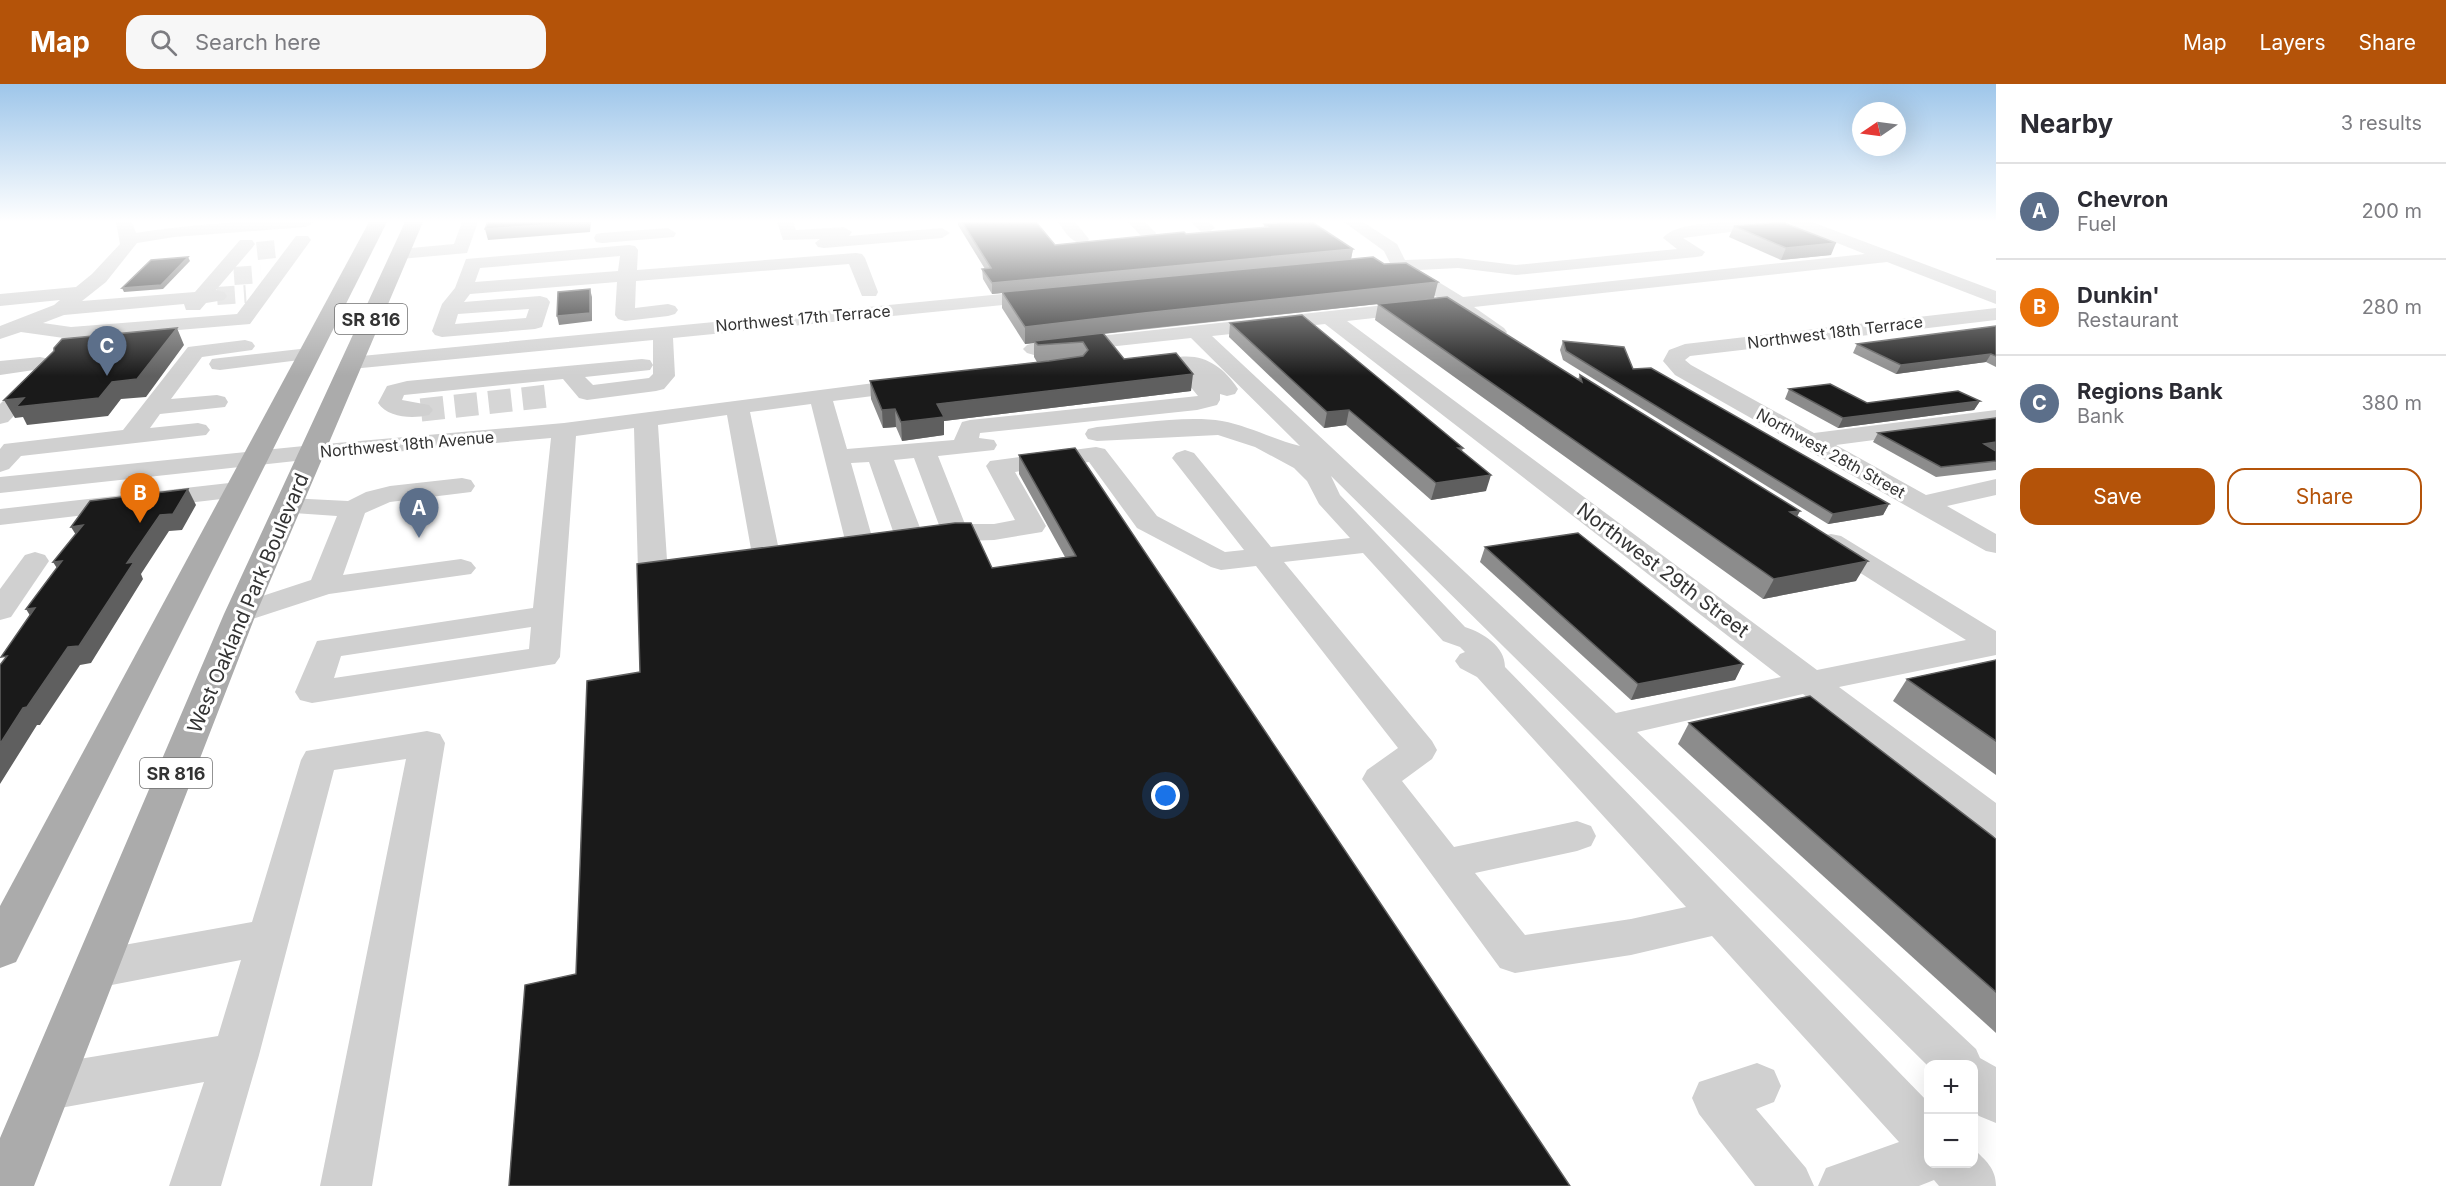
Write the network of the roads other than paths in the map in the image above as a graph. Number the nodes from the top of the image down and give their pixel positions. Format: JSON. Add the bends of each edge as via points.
{"nodes":[{"id":1,"x":103,"y":273,"type":"edge"},
{"id":2,"x":234,"y":273,"type":"tunnel mouth"},
{"id":3,"x":243,"y":273,"type":"tunnel mouth"},
{"id":4,"x":246,"y":273,"type":"edge"},
{"id":5,"x":351,"y":273,"type":"edge"},
{"id":6,"x":391,"y":273,"type":"edge"},
{"id":7,"x":469,"y":273,"type":"edge"},
{"id":8,"x":628,"y":273,"type":"edge"},
{"id":9,"x":669,"y":273,"type":"edge"},
{"id":10,"x":723,"y":273,"type":"edge"},
{"id":11,"x":852,"y":273,"type":"edge"},
{"id":12,"x":1411,"y":273,"type":"edge"},
{"id":13,"x":1734,"y":273,"type":"edge"},
{"id":14,"x":1930,"y":273,"type":"edge"},
{"id":15,"x":862,"y":275,"type":"junction"},
{"id":16,"x":669,"y":282,"type":"junction"},
{"id":17,"x":627,"y":283,"type":"junction"},
{"id":18,"x":464,"y":289,"type":"junction"},
{"id":19,"x":79,"y":293,"type":"junction"},
{"id":20,"x":845,"y":294,"type":"dead end"},
{"id":21,"x":1060,"y":294,"type":"edge"},
{"id":22,"x":567,"y":296,"type":"edge"},
{"id":23,"x":1996,"y":298,"type":"edge"},
{"id":24,"x":0,"y":300,"type":"edge"},
{"id":25,"x":966,"y":303,"type":"junction"},
{"id":26,"x":1460,"y":303,"type":"junction"},
{"id":27,"x":683,"y":308,"type":"junction"},
{"id":28,"x":61,"y":309,"type":"junction"},
{"id":29,"x":450,"y":309,"type":"dead end"},
{"id":30,"x":876,"y":312,"type":"junction"},
{"id":31,"x":1996,"y":314,"type":"edge"},
{"id":32,"x":1330,"y":318,"type":"junction"},
{"id":33,"x":760,"y":322,"type":"junction"},
{"id":34,"x":976,"y":324,"type":"dead end"},
{"id":35,"x":176,"y":325,"type":"junction"},
{"id":36,"x":21,"y":326,"type":"junction"},
{"id":37,"x":674,"y":331,"type":"junction"},
{"id":38,"x":0,"y":333,"type":"edge"},
{"id":39,"x":764,"y":344,"type":"dead end"},
{"id":40,"x":245,"y":346,"type":"dead end"},
{"id":41,"x":1192,"y":346,"type":"junction"},
{"id":42,"x":1520,"y":346,"type":"edge"},
{"id":43,"x":486,"y":349,"type":"junction"},
{"id":44,"x":1034,"y":349,"type":"edge"},
{"id":45,"x":309,"y":354,"type":"junction"},
{"id":46,"x":1676,"y":354,"type":"joint"},
{"id":47,"x":351,"y":363,"type":"junction"},
{"id":48,"x":1088,"y":364,"type":"edge"},
{"id":49,"x":642,"y":365,"type":"dead end"},
{"id":50,"x":0,"y":368,"type":"edge"},
{"id":51,"x":569,"y":373,"type":"junction"},
{"id":52,"x":178,"y":376,"type":"junction"},
{"id":53,"x":233,"y":378,"type":"dead end"},
{"id":54,"x":477,"y":381,"type":"junction"},
{"id":55,"x":935,"y":382,"type":"edge"},
{"id":56,"x":587,"y":393,"type":"junction"},
{"id":57,"x":558,"y":395,"type":"tunnel mouth"},
{"id":58,"x":819,"y":396,"type":"junction"},
{"id":59,"x":217,"y":402,"type":"dead end"},
{"id":60,"x":737,"y":406,"type":"junction"},
{"id":61,"x":153,"y":408,"type":"junction"},
{"id":62,"x":421,"y":410,"type":"tunnel mouth"},
{"id":63,"x":1242,"y":411,"type":"dead end"},
{"id":64,"x":0,"y":417,"type":"edge"},
{"id":65,"x":1996,"y":417,"type":"edge"},
{"id":66,"x":646,"y":419,"type":"junction"},
{"id":67,"x":1195,"y":428,"type":"junction"},
{"id":68,"x":198,"y":430,"type":"dead end"},
{"id":69,"x":564,"y":430,"type":"junction"},
{"id":70,"x":130,"y":437,"type":"junction"},
{"id":71,"x":1812,"y":441,"type":"junction"},
{"id":72,"x":964,"y":447,"type":"junction"},
{"id":73,"x":923,"y":450,"type":"junction"},
{"id":74,"x":314,"y":452,"type":"junction"},
{"id":75,"x":879,"y":454,"type":"junction"},
{"id":76,"x":4,"y":455,"type":"edge"},
{"id":77,"x":837,"y":457,"type":"junction"},
{"id":78,"x":1185,"y":458,"type":"dead end"},
{"id":79,"x":1302,"y":462,"type":"junction"},
{"id":80,"x":246,"y":475,"type":"junction"},
{"id":81,"x":0,"y":485,"type":"edge"},
{"id":82,"x":462,"y":486,"type":"dead end"},
{"id":83,"x":1996,"y":487,"type":"edge"},
{"id":84,"x":1329,"y":498,"type":"junction"},
{"id":85,"x":1923,"y":504,"type":"junction"},
{"id":86,"x":288,"y":506,"type":"junction"},
{"id":87,"x":78,"y":508,"type":"junction"},
{"id":88,"x":353,"y":509,"type":"junction"},
{"id":89,"x":0,"y":517,"type":"edge"},
{"id":90,"x":1813,"y":530,"type":"edge"},
{"id":91,"x":955,"y":532,"type":"junction"},
{"id":92,"x":909,"y":537,"type":"junction"},
{"id":93,"x":0,"y":539,"type":"edge"},
{"id":94,"x":1369,"y":544,"type":"junction"},
{"id":95,"x":1996,"y":546,"type":"edge"},
{"id":96,"x":1263,"y":555,"type":"junction"},
{"id":97,"x":35,"y":561,"type":"dead end"},
{"id":98,"x":461,"y":568,"type":"dead end"},
{"id":99,"x":324,"y":586,"type":"junction"},
{"id":100,"x":0,"y":611,"type":"edge"},
{"id":101,"x":240,"y":615,"type":"junction"},
{"id":102,"x":547,"y":615,"type":"junction"},
{"id":103,"x":1996,"y":645,"type":"edge"},
{"id":104,"x":1810,"y":682,"type":"junction"},
{"id":105,"x":1608,"y":727,"type":"junction"},
{"id":106,"x":1996,"y":823,"type":"edge"},
{"id":107,"x":1577,"y":836,"type":"dead end"},
{"id":108,"x":1446,"y":864,"type":"junction"},
{"id":109,"x":1721,"y":917,"type":"junction"},
{"id":110,"x":269,"y":938,"type":"junction"},
{"id":111,"x":0,"y":949,"type":"edge"},
{"id":112,"x":96,"y":969,"type":"junction"},
{"id":113,"x":236,"y":1055,"type":"junction"},
{"id":114,"x":1954,"y":1060,"type":"edge"},
{"id":115,"x":1978,"y":1082,"type":"edge"},
{"id":116,"x":1757,"y":1086,"type":"dead end"},
{"id":117,"x":49,"y":1087,"type":"junction"},
{"id":118,"x":1996,"y":1100,"type":"edge"},
{"id":119,"x":1924,"y":1132,"type":"edge"},
{"id":120,"x":1924,"y":1160,"type":"edge"},
{"id":121,"x":1957,"y":1168,"type":"edge"},
{"id":122,"x":7,"y":1186,"type":"edge"},
{"id":123,"x":195,"y":1186,"type":"edge"},
{"id":124,"x":346,"y":1186,"type":"edge"},
{"id":125,"x":1788,"y":1186,"type":"edge"},
{"id":126,"x":1844,"y":1186,"type":"edge"},
{"id":127,"x":1974,"y":1186,"type":"edge"}],
"edges":[{"from":1,"to":19,"type":"street"},
{"from":2,"to":28,"type":"street"},
{"from":3,"to":35,"type":"street"},
{"from":4,"to":35,"type":"street","via":[[243,320]]},
{"from":5,"to":45,"type":"main road","number":"SR 816"},
{"from":6,"to":47,"type":"main road","name":"West Oakland Park Boulevard","number":"SR 816"},
{"from":7,"to":18,"type":"street"},
{"from":8,"to":17,"type":"street"},
{"from":9,"to":16,"type":"street"},
{"from":10,"to":16,"type":"street"},
{"from":11,"to":15,"type":"street"},
{"from":12,"to":26,"type":"street"},
{"from":13,"to":26,"type":"street"},
{"from":14,"to":23,"type":"street"},
{"from":15,"to":16,"type":"street"},
{"from":15,"to":20,"type":"street"},
{"from":15,"to":30,"type":"street"},
{"from":16,"to":17,"type":"street"},
{"from":16,"to":27,"type":"street","via":[[671,297]]},
{"from":17,"to":18,"type":"street"},
{"from":17,"to":22,"type":"street"},
{"from":17,"to":27,"type":"street","via":[[625,315]]},
{"from":18,"to":29,"type":"street"},
{"from":19,"to":24,"type":"street"},
{"from":19,"to":28,"type":"street"},
{"from":21,"to":25,"type":"street","name":"Northwest 17th Terrace"},
{"from":25,"to":30,"type":"street","name":"Northwest 17th Terrace"},
{"from":25,"to":34,"type":"street"},
{"from":26,"to":32,"type":"street"},
{"from":26,"to":42,"type":"street","via":[[1469,314]]},
{"from":27,"to":37,"type":"street","via":[[686,314]]},
{"from":28,"to":36,"type":"street"},
{"from":30,"to":33,"type":"street","name":"Northwest 17th Terrace"},
{"from":31,"to":46,"type":"street","name":"Northwest 18th Terrace"},
{"from":32,"to":41,"type":"street"},
{"from":32,"to":104,"type":"street","name":"Northwest 29th Street"},
{"from":33,"to":37,"type":"street","name":"Northwest 17th Terrace"},
{"from":33,"to":39,"type":"street"},
{"from":35,"to":36,"type":"street","via":[[71,333]]},
{"from":36,"to":38,"type":"street"},
{"from":37,"to":43,"type":"street","name":"Northwest 17th Terrace"},
{"from":37,"to":56,"type":"street","via":[[660,382],[647,387]]},
{"from":40,"to":52,"type":"street","via":[[195,351]]},
{"from":41,"to":44,"type":"street"},
{"from":41,"to":48,"type":"street","via":[[1179,355]]},
{"from":41,"to":72,"type":"street","via":[[1182,363],[1209,394],[1209,400],[970,427]]},
{"from":41,"to":79,"type":"street","via":[[1197,361]]},
{"from":41,"to":105,"type":"street"},
{"from":43,"to":47,"type":"street","name":"Northwest 17th Terrace"},
{"from":43,"to":54,"type":"street"},
{"from":45,"to":47,"type":"main road","via":[[319,361]]},
{"from":45,"to":52,"type":"street"},
{"from":45,"to":80,"type":"main road","number":"SR 816"},
{"from":46,"to":71,"type":"street","name":"Northwest 28th Street","via":[[1674,361],[1683,370]]},
{"from":47,"to":74,"type":"main road","name":"West Oakland Park Boulevard","number":"SR 816"},
{"from":49,"to":51,"type":"street"},
{"from":50,"to":64,"type":"street","via":[[40,363],[51,366]]},
{"from":51,"to":54,"type":"street"},
{"from":51,"to":56,"type":"street"},
{"from":52,"to":53,"type":"street"},
{"from":52,"to":61,"type":"street"},
{"from":54,"to":62,"type":"street","via":[[407,388],[395,391],[389,403],[404,410]]},
{"from":55,"to":58,"type":"street","name":"Northwest 18th Avenue"},
{"from":56,"to":57,"type":"street"},
{"from":58,"to":60,"type":"street","name":"Northwest 18th Avenue"},
{"from":58,"to":77,"type":"street"},
{"from":59,"to":61,"type":"street"},
{"from":60,"to":66,"type":"street","name":"Northwest 18th Avenue"},
{"from":60,"to":66,"type":"street","via":[[778,553],[653,571]]},
{"from":61,"to":70,"type":"street"},
{"from":63,"to":67,"type":"street"},
{"from":65,"to":71,"type":"street"},
{"from":66,"to":69,"type":"street","name":"Northwest 18th Avenue"},
{"from":67,"to":72,"type":"street"},
{"from":67,"to":79,"type":"street","via":[[1238,433]]},
{"from":67,"to":84,"type":"street","via":[[1266,456],[1306,479]]},
{"from":68,"to":70,"type":"street"},
{"from":69,"to":74,"type":"street","name":"Northwest 18th Avenue"},
{"from":69,"to":102,"type":"street"},
{"from":70,"to":76,"type":"street"},
{"from":71,"to":85,"type":"street","name":"Northwest 28th Street"},
{"from":72,"to":73,"type":"street"},
{"from":73,"to":75,"type":"street"},
{"from":73,"to":91,"type":"street"},
{"from":74,"to":80,"type":"street","name":"Northwest 18th Avenue"},
{"from":74,"to":86,"type":"main road","name":"West Oakland Park Boulevard","number":"SR 816"},
{"from":75,"to":77,"type":"street"},
{"from":75,"to":92,"type":"street"},
{"from":77,"to":92,"type":"street","via":[[848,545]]},
{"from":78,"to":96,"type":"street"},
{"from":79,"to":84,"type":"street","via":[[1319,478]]},
{"from":80,"to":81,"type":"street","name":"Northwest 18th Avenue"},
{"from":80,"to":87,"type":"street"},
{"from":80,"to":111,"type":"main road","number":"SR 816"},
{"from":82,"to":88,"type":"street","via":[[377,497]]},
{"from":83,"to":85,"type":"street"},
{"from":84,"to":94,"type":"street"},
{"from":85,"to":95,"type":"street","name":"Northwest 28th Street"},
{"from":86,"to":88,"type":"street"},
{"from":86,"to":101,"type":"main road","name":"West Oakland Park Boulevard","number":"SR 816"},
{"from":87,"to":89,"type":"street"},
{"from":87,"to":93,"type":"street","via":[[60,532]]},
{"from":88,"to":99,"type":"street"},
{"from":90,"to":103,"type":"street"},
{"from":91,"to":92,"type":"street"},
{"from":91,"to":96,"type":"street","via":[[994,532],[1032,526],[999,466],[1096,454],[1148,522],[1221,561]]},
{"from":94,"to":96,"type":"street"},
{"from":94,"to":109,"type":"street","via":[[1454,634],[1454,644],[1472,662],[1489,670]]},
{"from":96,"to":108,"type":"street","via":[[1419,750],[1380,779]]},
{"from":97,"to":100,"type":"street"},
{"from":98,"to":99,"type":"street"},
{"from":99,"to":101,"type":"street"},
{"from":101,"to":112,"type":"main road","name":"West Oakland Park Boulevard","number":"SR 816"},
{"from":102,"to":102,"type":"street","via":[[544,657],[312,692],[328,648]]},
{"from":103,"to":104,"type":"street"},
{"from":104,"to":105,"type":"street"},
{"from":104,"to":106,"type":"street","name":"Northwest 29th Street"},
{"from":105,"to":114,"type":"street"},
{"from":107,"to":108,"type":"street"},
{"from":108,"to":109,"type":"street","via":[[1515,955],[1631,937]]},
{"from":109,"to":119,"type":"street"},
{"from":110,"to":112,"type":"street"},
{"from":110,"to":113,"type":"street"},
{"from":110,"to":124,"type":"street","via":[[319,760],[427,742]]},
{"from":112,"to":117,"type":"main road","name":"West Oakland Park Boulevard","number":"SR 816"},
{"from":113,"to":117,"type":"street"},
{"from":113,"to":123,"type":"street"},
{"from":115,"to":118,"type":"street"},
{"from":116,"to":125,"type":"street","via":[[1716,1098]]},
{"from":117,"to":122,"type":"main road","name":"West Oakland Park Boulevard","number":"SR 816"},
{"from":120,"to":126,"type":"street"},
{"from":121,"to":127,"type":"street"}]}
